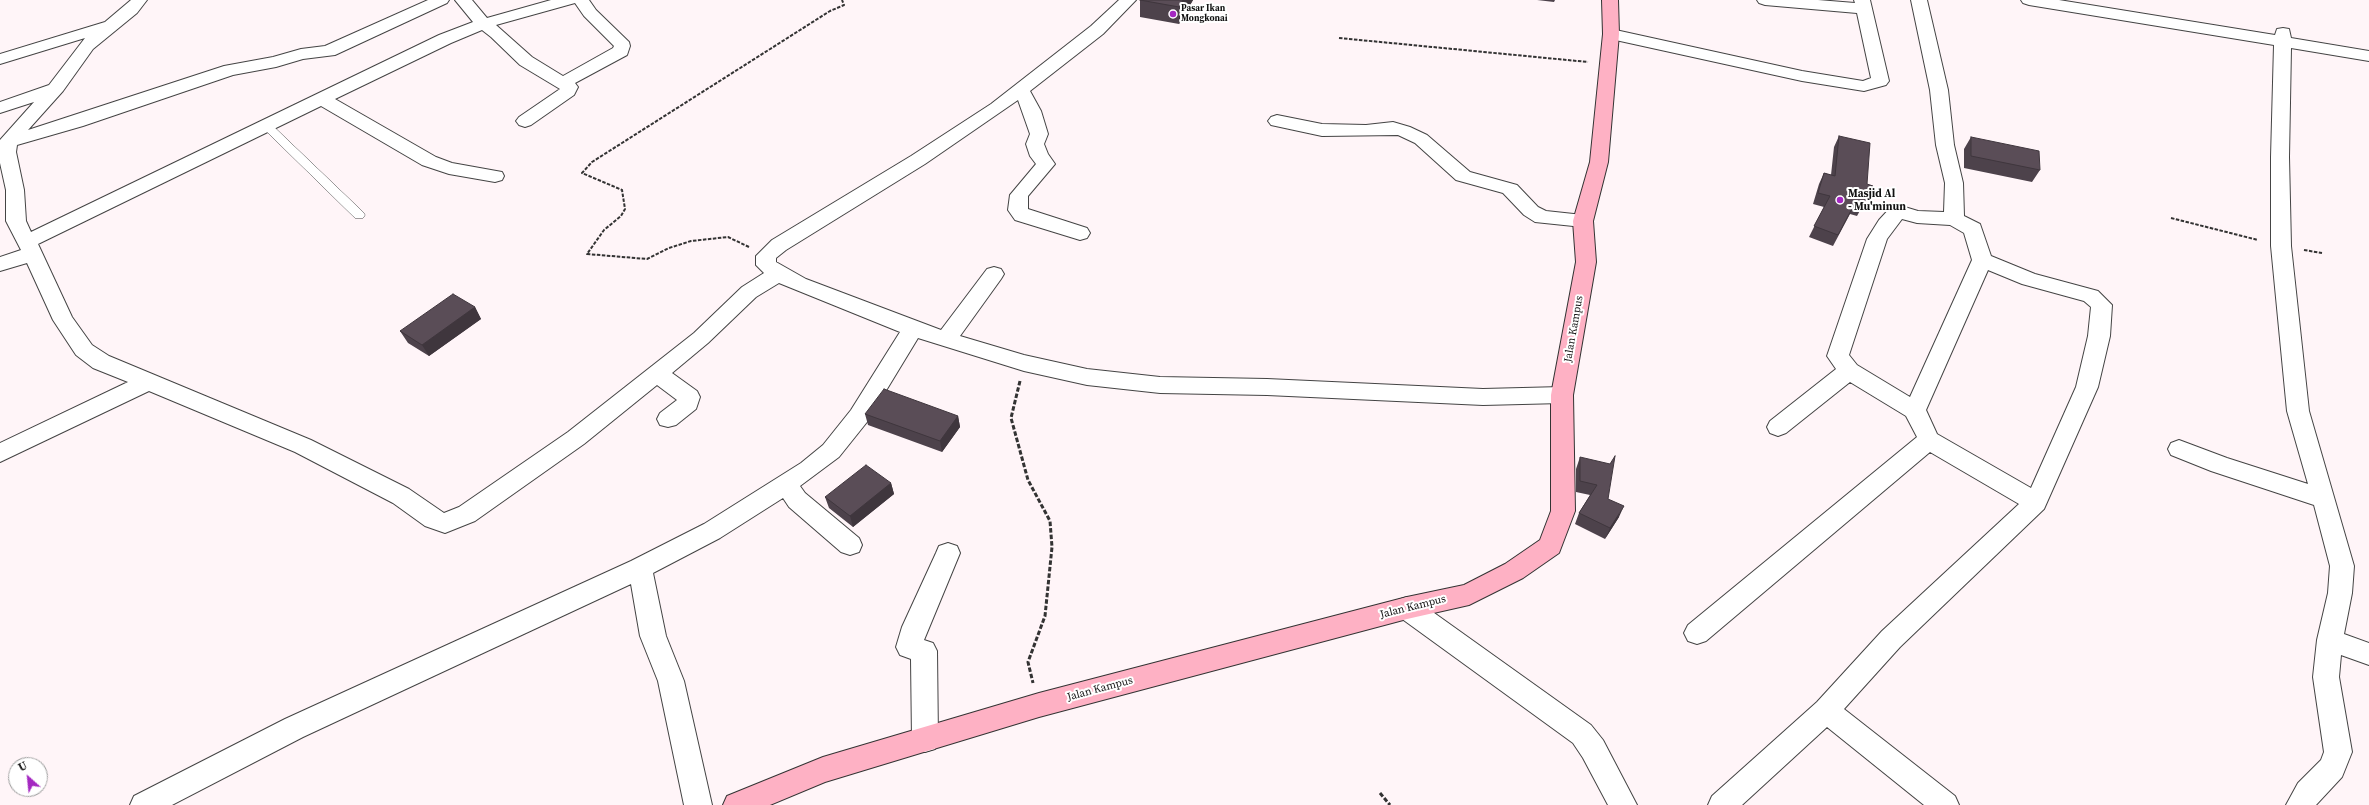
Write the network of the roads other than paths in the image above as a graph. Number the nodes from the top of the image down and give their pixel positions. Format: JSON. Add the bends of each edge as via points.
{"nodes":[{"id":1,"x":139,"y":0,"type":"edge"},
{"id":2,"x":441,"y":0,"type":"edge"},
{"id":3,"x":462,"y":0,"type":"edge"},
{"id":4,"x":569,"y":0,"type":"edge"},
{"id":5,"x":581,"y":0,"type":"edge"},
{"id":6,"x":1128,"y":0,"type":"edge"},
{"id":7,"x":1610,"y":0,"type":"edge"},
{"id":8,"x":1765,"y":0,"type":"edge"},
{"id":9,"x":1919,"y":0,"type":"edge"},
{"id":10,"x":2029,"y":0,"type":"edge"},
{"id":11,"x":2075,"y":0,"type":"edge"},
{"id":12,"x":1862,"y":5,"type":"edge"},
{"id":13,"x":483,"y":24,"type":"junction"},
{"id":14,"x":110,"y":25,"type":"junction"},
{"id":15,"x":1611,"y":34,"type":"junction"},
{"id":16,"x":2283,"y":38,"type":"junction"},
{"id":17,"x":2369,"y":47,"type":"edge"},
{"id":18,"x":2369,"y":56,"type":"edge"},
{"id":19,"x":0,"y":59,"type":"edge"},
{"id":20,"x":562,"y":83,"type":"junction"},
{"id":21,"x":57,"y":88,"type":"junction"},
{"id":22,"x":1021,"y":90,"type":"junction"},
{"id":23,"x":321,"y":99,"type":"junction"},
{"id":24,"x":0,"y":108,"type":"edge"},
{"id":25,"x":525,"y":121,"type":"dead end"},
{"id":26,"x":1277,"y":121,"type":"dead end"},
{"id":27,"x":267,"y":126,"type":"junction"},
{"id":28,"x":8,"y":142,"type":"junction"},
{"id":29,"x":495,"y":176,"type":"dead end"},
{"id":30,"x":359,"y":215,"type":"dead end"},
{"id":31,"x":1954,"y":219,"type":"junction"},
{"id":32,"x":1583,"y":221,"type":"junction"},
{"id":33,"x":1080,"y":233,"type":"dead end"},
{"id":34,"x":29,"y":248,"type":"junction"},
{"id":35,"x":1982,"y":260,"type":"junction"},
{"id":36,"x":0,"y":264,"type":"edge"},
{"id":37,"x":772,"y":265,"type":"junction"},
{"id":38,"x":994,"y":274,"type":"dead end"},
{"id":39,"x":913,"y":329,"type":"junction"},
{"id":40,"x":946,"y":339,"type":"junction"},
{"id":41,"x":1849,"y":371,"type":"junction"},
{"id":42,"x":658,"y":374,"type":"junction"},
{"id":43,"x":147,"y":382,"type":"junction"},
{"id":44,"x":1562,"y":395,"type":"junction"},
{"id":45,"x":1915,"y":410,"type":"junction"},
{"id":46,"x":668,"y":419,"type":"dead end"},
{"id":47,"x":1778,"y":427,"type":"dead end"},
{"id":48,"x":1929,"y":440,"type":"junction"},
{"id":49,"x":2179,"y":449,"type":"dead end"},
{"id":50,"x":0,"y":453,"type":"edge"},
{"id":51,"x":786,"y":484,"type":"junction"},
{"id":52,"x":2324,"y":499,"type":"junction"},
{"id":53,"x":2036,"y":502,"type":"junction"},
{"id":54,"x":850,"y":545,"type":"dead end"},
{"id":55,"x":948,"y":552,"type":"dead end"},
{"id":56,"x":640,"y":568,"type":"junction"},
{"id":57,"x":1407,"y":608,"type":"junction"},
{"id":58,"x":1697,"y":633,"type":"dead end"},
{"id":59,"x":2330,"y":640,"type":"junction"},
{"id":60,"x":2369,"y":654,"type":"edge"},
{"id":61,"x":1826,"y":710,"type":"junction"},
{"id":62,"x":925,"y":740,"type":"junction"},
{"id":63,"x":768,"y":799,"type":"edge"},
{"id":64,"x":144,"y":805,"type":"edge"},
{"id":65,"x":698,"y":805,"type":"edge"},
{"id":66,"x":737,"y":805,"type":"edge"},
{"id":67,"x":1623,"y":805,"type":"edge"},
{"id":68,"x":1722,"y":805,"type":"edge"},
{"id":69,"x":1946,"y":805,"type":"edge"},
{"id":70,"x":2300,"y":805,"type":"edge"}],
"edges":[{"from":1,"to":14,"type":"street","via":[[131,10]]},
{"from":2,"to":28,"type":"street","via":[[329,51],[301,54],[276,62],[230,70],[77,122]]},
{"from":3,"to":13,"type":"street"},
{"from":4,"to":13,"type":"street"},
{"from":5,"to":20,"type":"street","via":[[590,14],[621,42],[621,51]]},
{"from":6,"to":22,"type":"street","via":[[1097,30]]},
{"from":7,"to":15,"type":"street","name":"Jalan Kampus"},
{"from":8,"to":12,"type":"street"},
{"from":9,"to":31,"type":"street","via":[[1939,90],[1945,145],[1954,184]]},
{"from":10,"to":16,"type":"street"},
{"from":11,"to":16,"type":"street"},
{"from":12,"to":15,"type":"street","via":[[1880,81],[1864,86],[1802,76]]},
{"from":13,"to":20,"type":"street","via":[[497,33],[526,61]]},
{"from":13,"to":23,"type":"street","via":[[445,39]]},
{"from":14,"to":19,"type":"street"},
{"from":14,"to":21,"type":"street","via":[[88,45]]},
{"from":15,"to":32,"type":"street","name":"Jalan Kampus","via":[[1599,162]]},
{"from":16,"to":17,"type":"street"},
{"from":16,"to":18,"type":"street"},
{"from":16,"to":52,"type":"street","via":[[2280,157],[2282,246],[2298,411]]},
{"from":20,"to":25,"type":"street","via":[[569,87],[568,91]]},
{"from":21,"to":24,"type":"street"},
{"from":21,"to":28,"type":"street"},
{"from":22,"to":33,"type":"street","via":[[1038,128],[1039,134],[1035,144],[1039,156],[1046,164],[1019,195],[1018,210],[1022,215]]},
{"from":22,"to":37,"type":"street","via":[[918,160],[779,245]]},
{"from":23,"to":27,"type":"street"},
{"from":23,"to":29,"type":"street","via":[[429,161],[449,168]]},
{"from":26,"to":32,"type":"street","via":[[1322,130],[1366,131],[1392,128],[1404,131],[1422,139],[1463,176],[1510,189],[1531,211],[1542,217]]},
{"from":27,"to":30,"type":"lane"},
{"from":27,"to":34,"type":"street"},
{"from":28,"to":34,"type":"street","via":[[7,152],[16,190],[16,221]]},
{"from":31,"to":35,"type":"street","via":[[1973,229]]},
{"from":31,"to":41,"type":"street","via":[[1917,216],[1898,211],[1886,225],[1877,239],[1838,356]]},
{"from":32,"to":44,"type":"street","name":"Jalan Kampus","via":[[1586,262]]},
{"from":34,"to":36,"type":"street"},
{"from":34,"to":43,"type":"street","via":[[42,270],[63,320],[84,350],[101,362]]},
{"from":35,"to":45,"type":"street"},
{"from":35,"to":53,"type":"street","via":[[2029,280],[2091,296],[2102,305],[2099,336],[2087,387]]},
{"from":37,"to":39,"type":"street","via":[[836,300]]},
{"from":37,"to":42,"type":"street","via":[[749,292],[701,338]]},
{"from":38,"to":40,"type":"street"},
{"from":39,"to":40,"type":"street"},
{"from":39,"to":51,"type":"street","via":[[859,416],[831,451]]},
{"from":40,"to":44,"type":"street","via":[[1024,363],[1087,377],[1160,385],[1267,387],[1483,398]]},
{"from":41,"to":45,"type":"street"},
{"from":41,"to":47,"type":"street"},
{"from":42,"to":43,"type":"street","via":[[538,466],[467,514],[445,523],[433,519],[401,496],[303,446],[188,396]]},
{"from":42,"to":46,"type":"street","via":[[689,397],[688,402]]},
{"from":43,"to":50,"type":"street"},
{"from":44,"to":57,"type":"street","name":"Jalan Kampus","via":[[1563,511],[1550,546],[1514,570],[1468,594]]},
{"from":45,"to":48,"type":"street"},
{"from":48,"to":53,"type":"street"},
{"from":48,"to":58,"type":"street"},
{"from":49,"to":52,"type":"street","via":[[2219,465]]},
{"from":51,"to":54,"type":"street","via":[[797,500]]},
{"from":51,"to":56,"type":"street","via":[[712,531]]},
{"from":52,"to":59,"type":"street","via":[[2342,566],[2340,593]]},
{"from":53,"to":61,"type":"street","via":[[1896,634]]},
{"from":55,"to":62,"type":"street","via":[[915,627],[909,647],[924,651]]},
{"from":56,"to":64,"type":"street","via":[[294,728]]},
{"from":56,"to":65,"type":"street","via":[[653,636],[672,681]]},
{"from":57,"to":62,"type":"street","name":"Jalan Kampus","via":[[1038,705]]},
{"from":57,"to":67,"type":"street","via":[[1582,734],[1593,749]]},
{"from":59,"to":60,"type":"street"},
{"from":59,"to":70,"type":"street","via":[[2326,677],[2338,752],[2332,768],[2308,792]]},
{"from":61,"to":68,"type":"street"},
{"from":61,"to":69,"type":"street"},
{"from":62,"to":63,"type":"street","name":"Jalan Kampus","via":[[823,770]]},
{"from":63,"to":66,"type":"street","name":"Jalan Kampus"}]}
